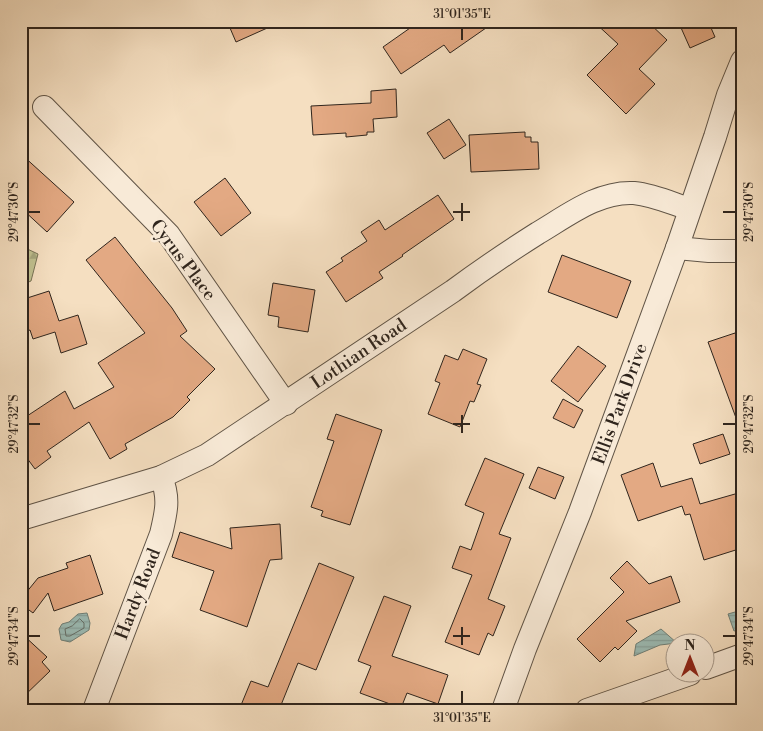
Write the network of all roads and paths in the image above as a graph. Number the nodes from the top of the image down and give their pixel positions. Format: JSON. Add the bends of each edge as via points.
{"nodes":[{"id":1,"x":742,"y":61,"type":"edge"},
{"id":2,"x":735,"y":94,"type":"edge"},
{"id":3,"x":44,"y":107,"type":"dead end"},
{"id":4,"x":689,"y":209,"type":"junction"},
{"id":5,"x":676,"y":248,"type":"junction"},
{"id":6,"x":742,"y":251,"type":"edge"},
{"id":7,"x":286,"y":404,"type":"junction"},
{"id":8,"x":161,"y":477,"type":"junction"},
{"id":9,"x":21,"y":519,"type":"edge"},
{"id":10,"x":742,"y":656,"type":"edge"},
{"id":11,"x":716,"y":665,"type":"edge"},
{"id":12,"x":666,"y":682,"type":"edge"},
{"id":13,"x":94,"y":710,"type":"edge"},
{"id":14,"x":503,"y":710,"type":"edge"},
{"id":15,"x":587,"y":710,"type":"edge"}],
"edges":[{"from":1,"to":2,"type":"street","name":"Ellis Park Drive"},
{"from":2,"to":4,"type":"street","name":"Ellis Park Drive","via":[[715,137]]},
{"from":3,"to":7,"type":"street","name":"Cyrus Place","via":[[169,235]]},
{"from":4,"to":5,"type":"street","name":"Ellis Park Drive"},
{"from":4,"to":7,"type":"street","name":"Lothian Road","via":[[654,196],[634,193],[616,194],[580,208],[484,268]]},
{"from":5,"to":6,"type":"street"},
{"from":5,"to":14,"type":"street","name":"Ellis Park Drive","via":[[580,512]]},
{"from":7,"to":8,"type":"street","name":"Lothian Road","via":[[207,456]]},
{"from":8,"to":9,"type":"street","name":"Lothian Road"},
{"from":8,"to":13,"type":"street","name":"Hardy Road","via":[[167,498],[161,534]]},
{"from":10,"to":11,"type":"street"},
{"from":12,"to":15,"type":"street"}]}
